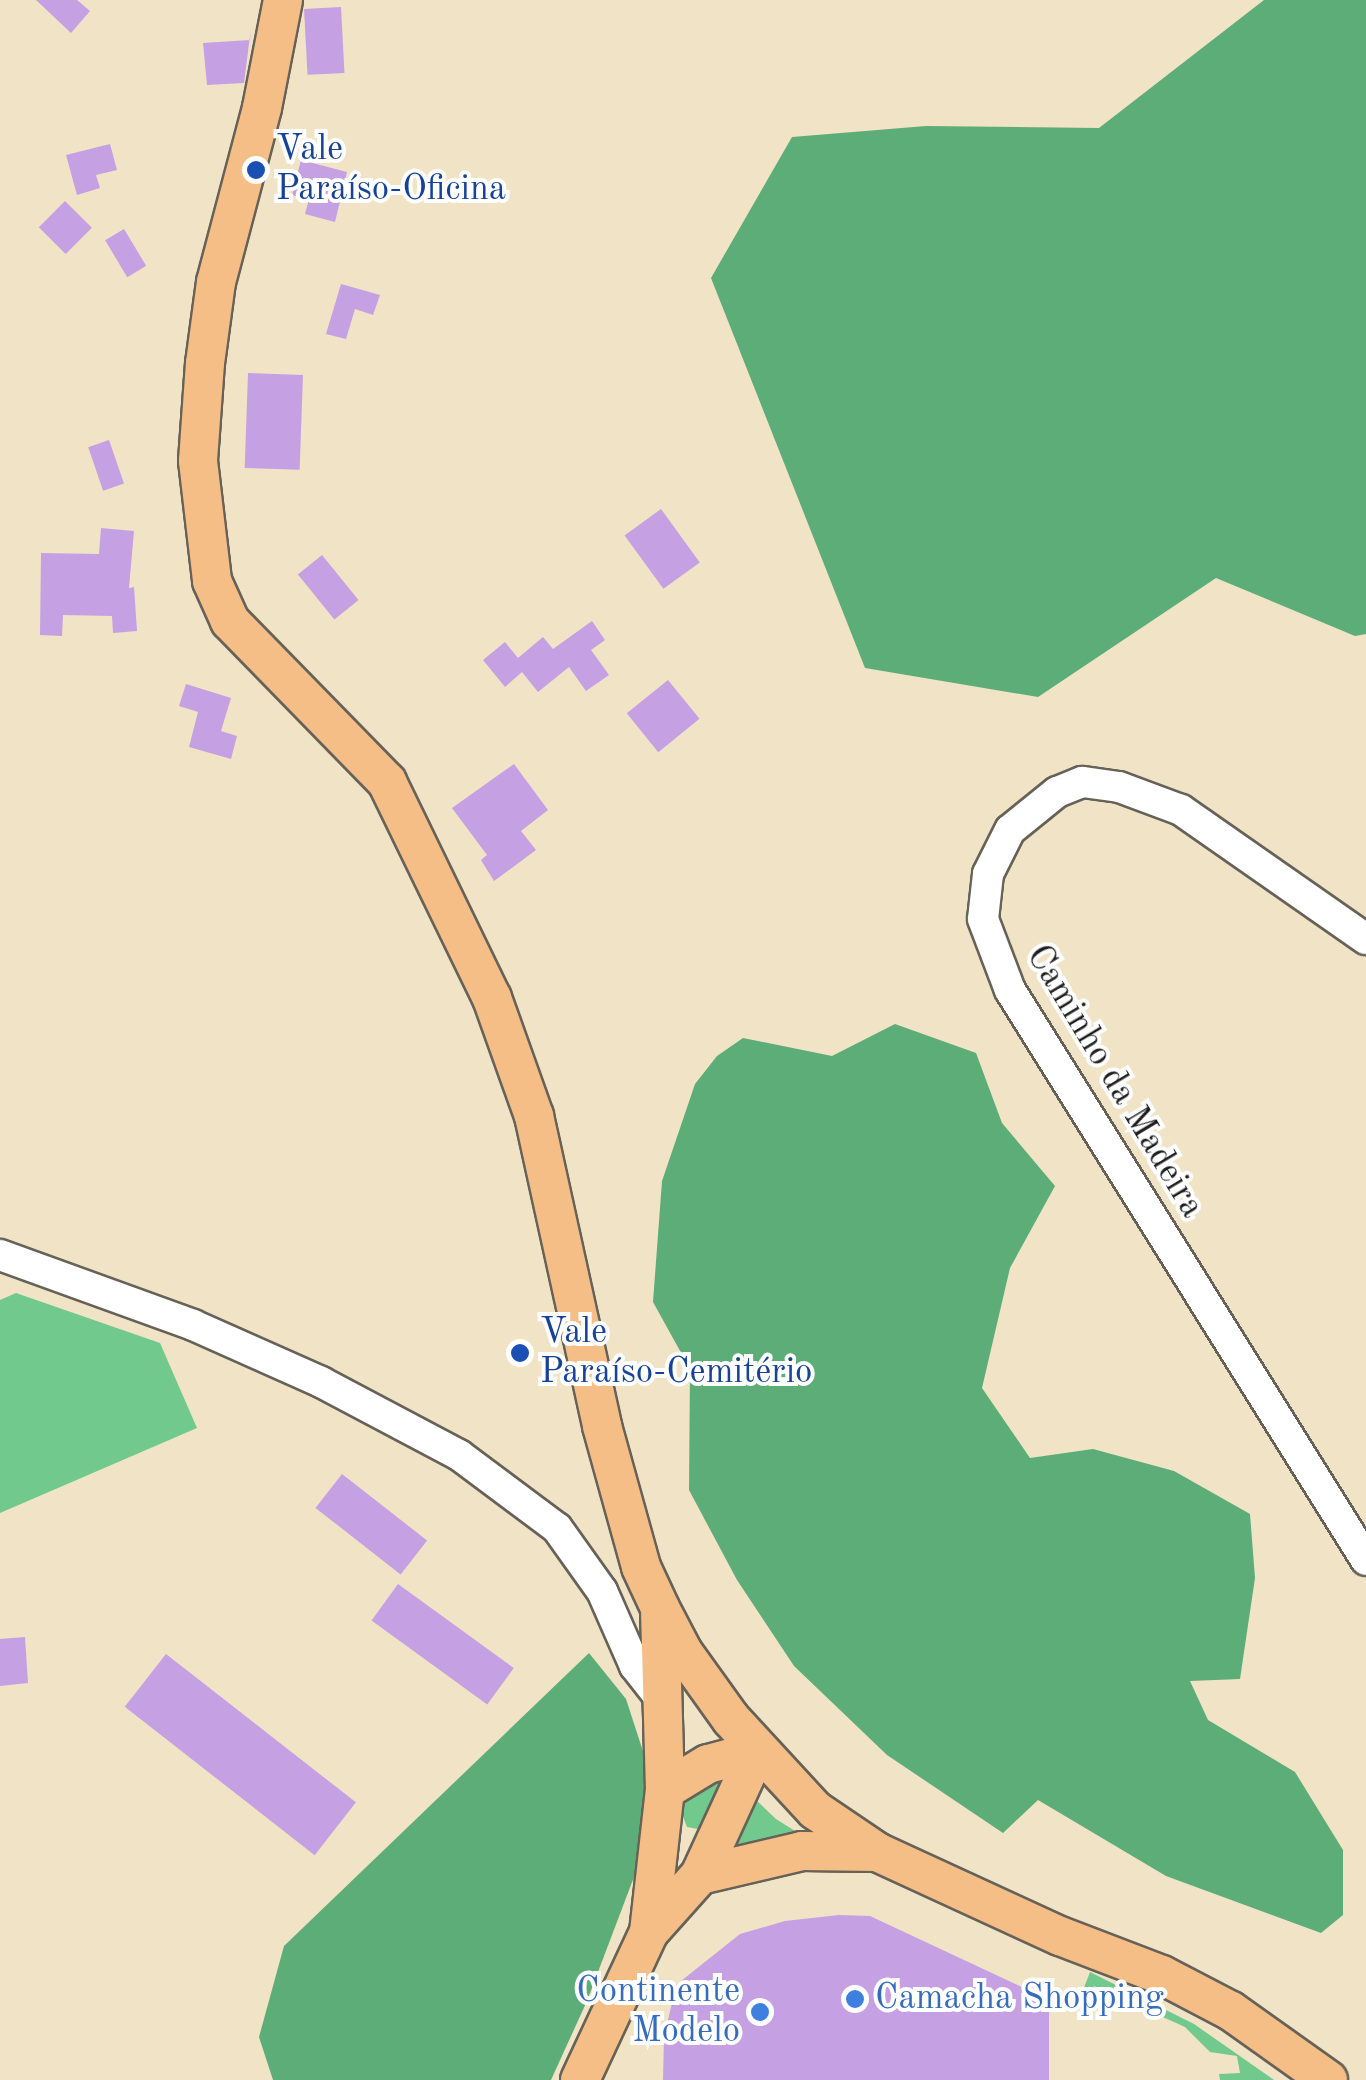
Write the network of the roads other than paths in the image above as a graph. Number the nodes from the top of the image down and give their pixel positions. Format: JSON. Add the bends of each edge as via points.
{"nodes":[{"id":1,"x":283,"y":0,"type":"edge"},
{"id":2,"x":1366,"y":939,"type":"edge"},
{"id":3,"x":0,"y":1255,"type":"edge"},
{"id":4,"x":1366,"y":1560,"type":"edge"},
{"id":5,"x":660,"y":1608,"type":"junction"},
{"id":6,"x":664,"y":1703,"type":"junction"},
{"id":7,"x":757,"y":1751,"type":"junction"},
{"id":8,"x":665,"y":1806,"type":"junction"},
{"id":9,"x":877,"y":1852,"type":"junction"},
{"id":10,"x":700,"y":1875,"type":"junction"},
{"id":11,"x":649,"y":1932,"type":"junction"},
{"id":12,"x":580,"y":2080,"type":"edge"},
{"id":13,"x":1328,"y":2080,"type":"edge"}],
"edges":[{"from":1,"to":5,"type":"main road","via":[[216,282],[205,363],[198,461],[212,581],[230,620],[387,782],[492,998],[534,1116],[602,1426],[641,1567]]},
{"from":2,"to":4,"type":"street","name":"Caminho da Madeira","via":[[1181,810],[1119,787],[1082,782],[1057,792],[1010,830],[988,874],[983,919],[1010,990]]},
{"from":3,"to":6,"type":"street","via":[[193,1325],[460,1455],[558,1528],[602,1591],[634,1666]]},
{"from":5,"to":6,"type":"main road"},
{"from":5,"to":7,"type":"main road","via":[[683,1652]]},
{"from":6,"to":8,"type":"main road"},
{"from":7,"to":8,"type":"main road","via":[[708,1764]]},
{"from":7,"to":9,"type":"main road","via":[[815,1810]]},
{"from":7,"to":10,"type":"main road"},
{"from":8,"to":10,"type":"main road"},
{"from":8,"to":11,"type":"main road"},
{"from":9,"to":10,"type":"main road","via":[[802,1851]]},
{"from":9,"to":13,"type":"main road","via":[[1162,1975],[1230,2012]]},
{"from":10,"to":11,"type":"main road"},
{"from":11,"to":12,"type":"main road"}]}
